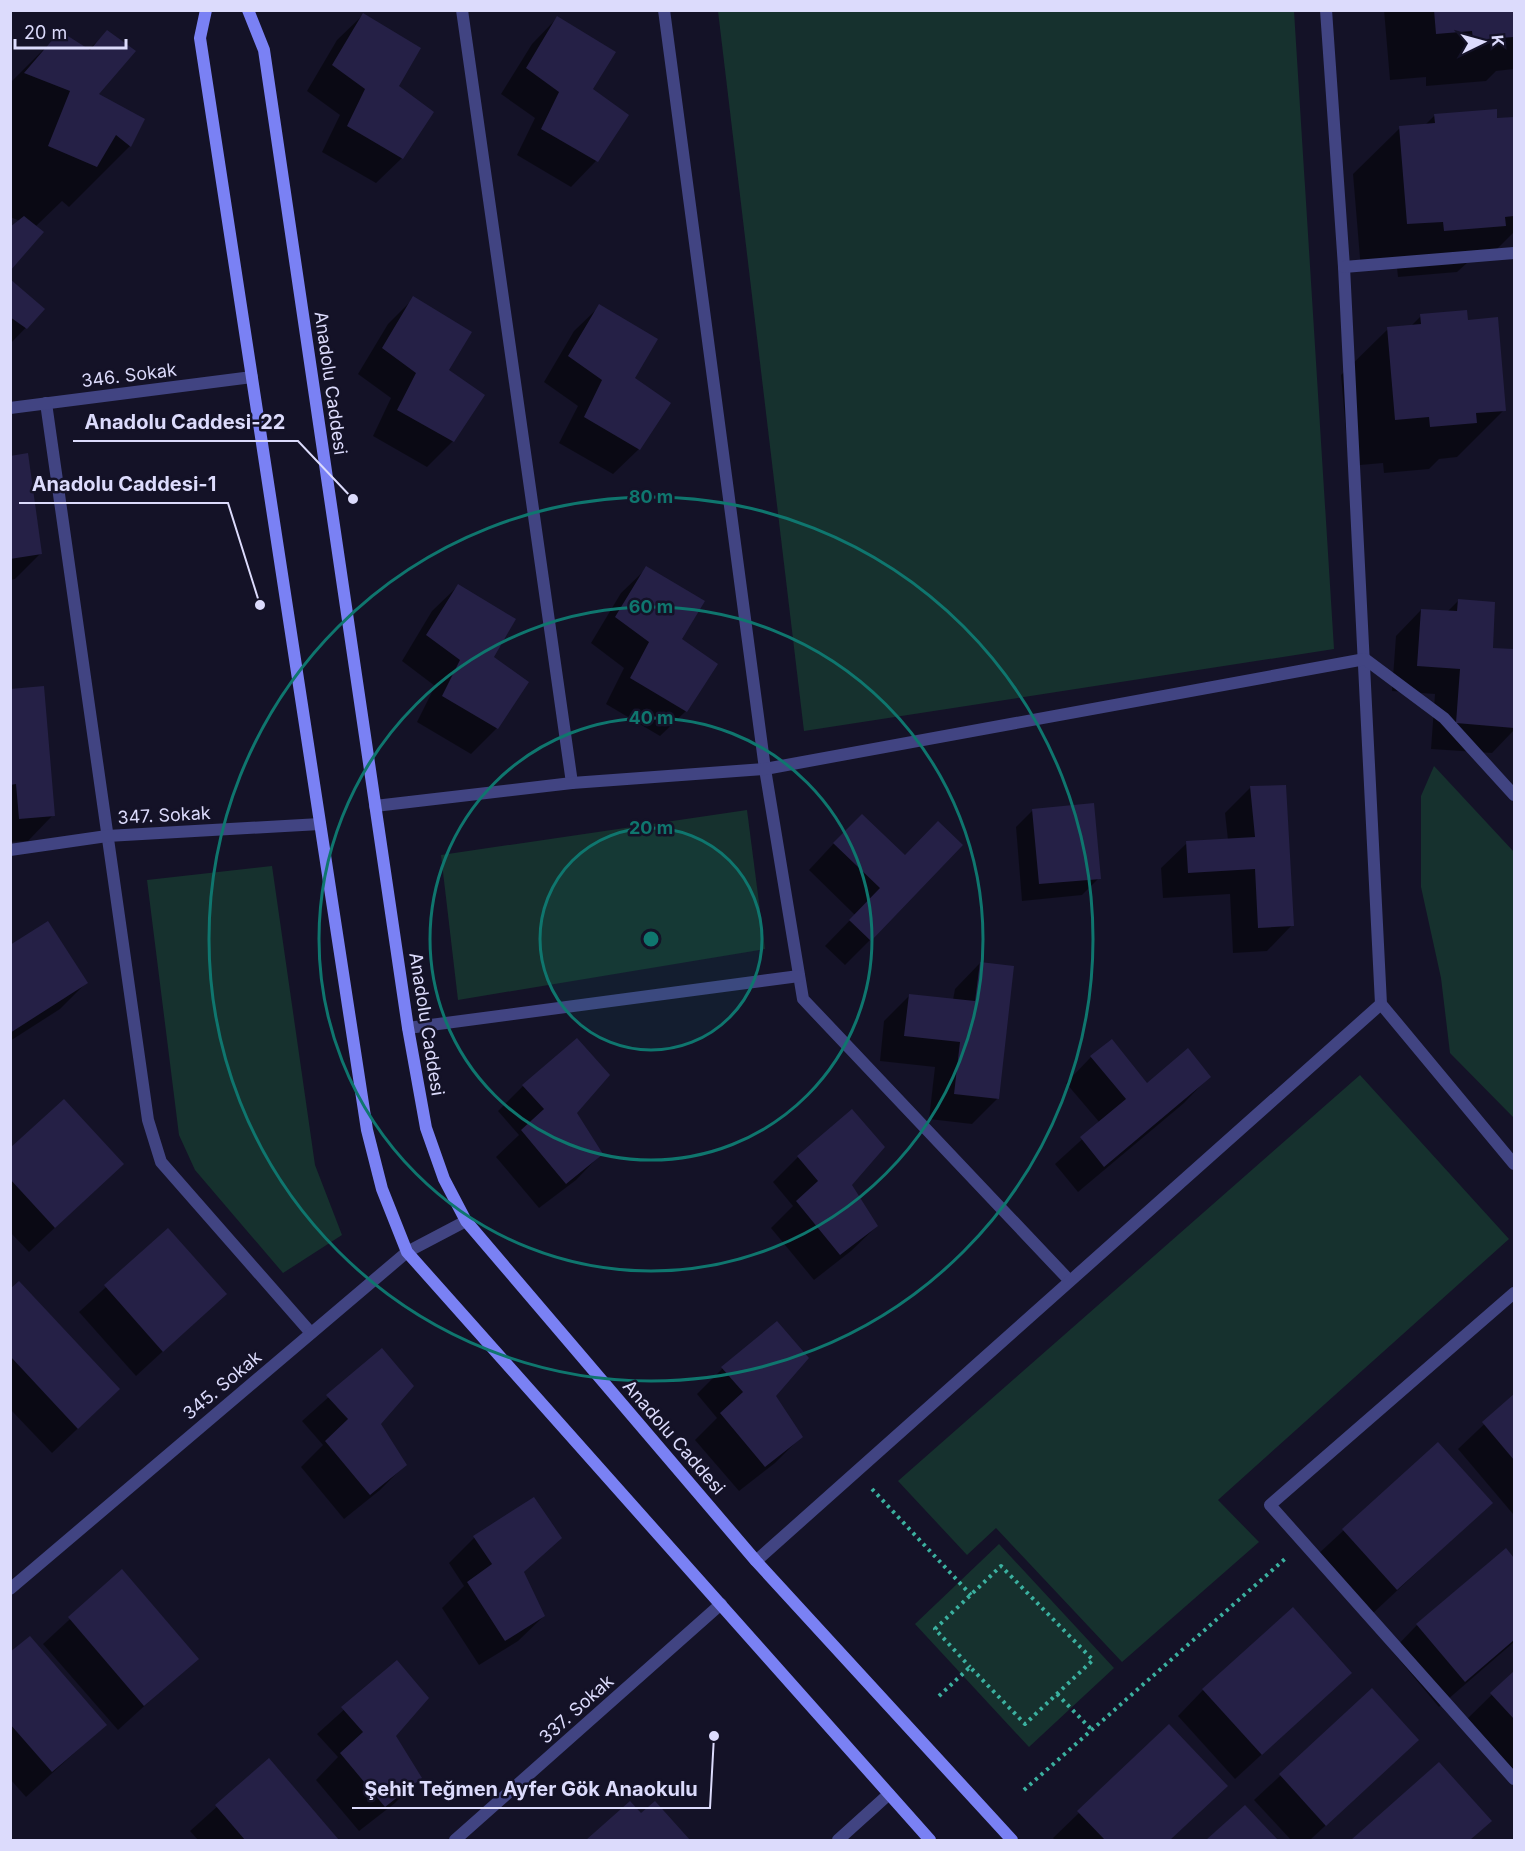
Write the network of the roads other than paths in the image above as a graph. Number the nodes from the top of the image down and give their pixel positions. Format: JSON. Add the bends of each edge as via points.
{"nodes":[{"id":1,"x":206,"y":10,"type":"edge"},
{"id":2,"x":248,"y":10,"type":"edge"},
{"id":3,"x":462,"y":10,"type":"edge"},
{"id":4,"x":664,"y":10,"type":"edge"},
{"id":5,"x":1326,"y":10,"type":"edge"},
{"id":6,"x":1515,"y":253,"type":"edge"},
{"id":7,"x":1344,"y":267,"type":"junction"},
{"id":8,"x":252,"y":377,"type":"junction"},
{"id":9,"x":46,"y":403,"type":"junction"},
{"id":10,"x":10,"y":408,"type":"edge"},
{"id":11,"x":1365,"y":659,"type":"junction"},
{"id":12,"x":765,"y":769,"type":"junction"},
{"id":13,"x":572,"y":783,"type":"junction"},
{"id":14,"x":1515,"y":795,"type":"edge"},
{"id":15,"x":375,"y":806,"type":"junction"},
{"id":16,"x":320,"y":824,"type":"junction"},
{"id":17,"x":107,"y":836,"type":"junction"},
{"id":18,"x":10,"y":850,"type":"edge"},
{"id":19,"x":799,"y":976,"type":"junction"},
{"id":20,"x":1382,"y":1004,"type":"junction"},
{"id":21,"x":408,"y":1028,"type":"junction"},
{"id":22,"x":1515,"y":1164,"type":"edge"},
{"id":23,"x":466,"y":1221,"type":"junction"},
{"id":24,"x":407,"y":1252,"type":"junction"},
{"id":25,"x":1069,"y":1280,"type":"junction"},
{"id":26,"x":1515,"y":1293,"type":"edge"},
{"id":27,"x":311,"y":1333,"type":"junction"},
{"id":28,"x":756,"y":1561,"type":"junction"},
{"id":29,"x":10,"y":1589,"type":"edge"},
{"id":30,"x":721,"y":1604,"type":"junction"},
{"id":31,"x":1515,"y":1779,"type":"edge"},
{"id":32,"x":889,"y":1794,"type":"junction"},
{"id":33,"x":454,"y":1840,"type":"edge"},
{"id":34,"x":838,"y":1840,"type":"edge"},
{"id":35,"x":930,"y":1840,"type":"edge"},
{"id":36,"x":1012,"y":1840,"type":"edge"}],
"edges":[{"from":1,"to":8,"type":"street","via":[[200,38]]},
{"from":2,"to":15,"type":"street","name":"Anadolu Caddesi","via":[[264,50]]},
{"from":3,"to":13,"type":"street"},
{"from":4,"to":12,"type":"street"},
{"from":5,"to":7,"type":"street"},
{"from":6,"to":7,"type":"street"},
{"from":7,"to":11,"type":"street"},
{"from":8,"to":9,"type":"street","name":"346. Sokak"},
{"from":8,"to":16,"type":"street"},
{"from":9,"to":10,"type":"street","name":"346. Sokak"},
{"from":9,"to":17,"type":"street"},
{"from":11,"to":12,"type":"street"},
{"from":11,"to":14,"type":"street","via":[[1444,718]]},
{"from":11,"to":20,"type":"street"},
{"from":12,"to":13,"type":"street"},
{"from":12,"to":19,"type":"street"},
{"from":13,"to":15,"type":"street"},
{"from":15,"to":21,"type":"street","name":"Anadolu Caddesi"},
{"from":16,"to":17,"type":"street","name":"347. Sokak"},
{"from":16,"to":24,"type":"street","via":[[367,1130],[382,1189]]},
{"from":17,"to":18,"type":"street","name":"347. Sokak"},
{"from":17,"to":27,"type":"street","via":[[148,1119],[161,1162]]},
{"from":19,"to":21,"type":"street"},
{"from":19,"to":25,"type":"street","via":[[803,999]]},
{"from":20,"to":22,"type":"street"},
{"from":20,"to":25,"type":"street"},
{"from":21,"to":23,"type":"street","name":"Anadolu Caddesi","via":[[426,1128],[444,1179]]},
{"from":23,"to":24,"type":"street","name":"345. Sokak"},
{"from":23,"to":28,"type":"street","name":"Anadolu Caddesi"},
{"from":24,"to":27,"type":"street","name":"345. Sokak"},
{"from":24,"to":30,"type":"street"},
{"from":25,"to":28,"type":"street"},
{"from":26,"to":31,"type":"street","via":[[1270,1505]]},
{"from":27,"to":29,"type":"street","name":"345. Sokak"},
{"from":28,"to":36,"type":"street","name":"Anadolu Caddesi"},
{"from":30,"to":32,"type":"street"},
{"from":30,"to":33,"type":"street","name":"337. Sokak"},
{"from":32,"to":34,"type":"street"},
{"from":32,"to":35,"type":"street"}]}
